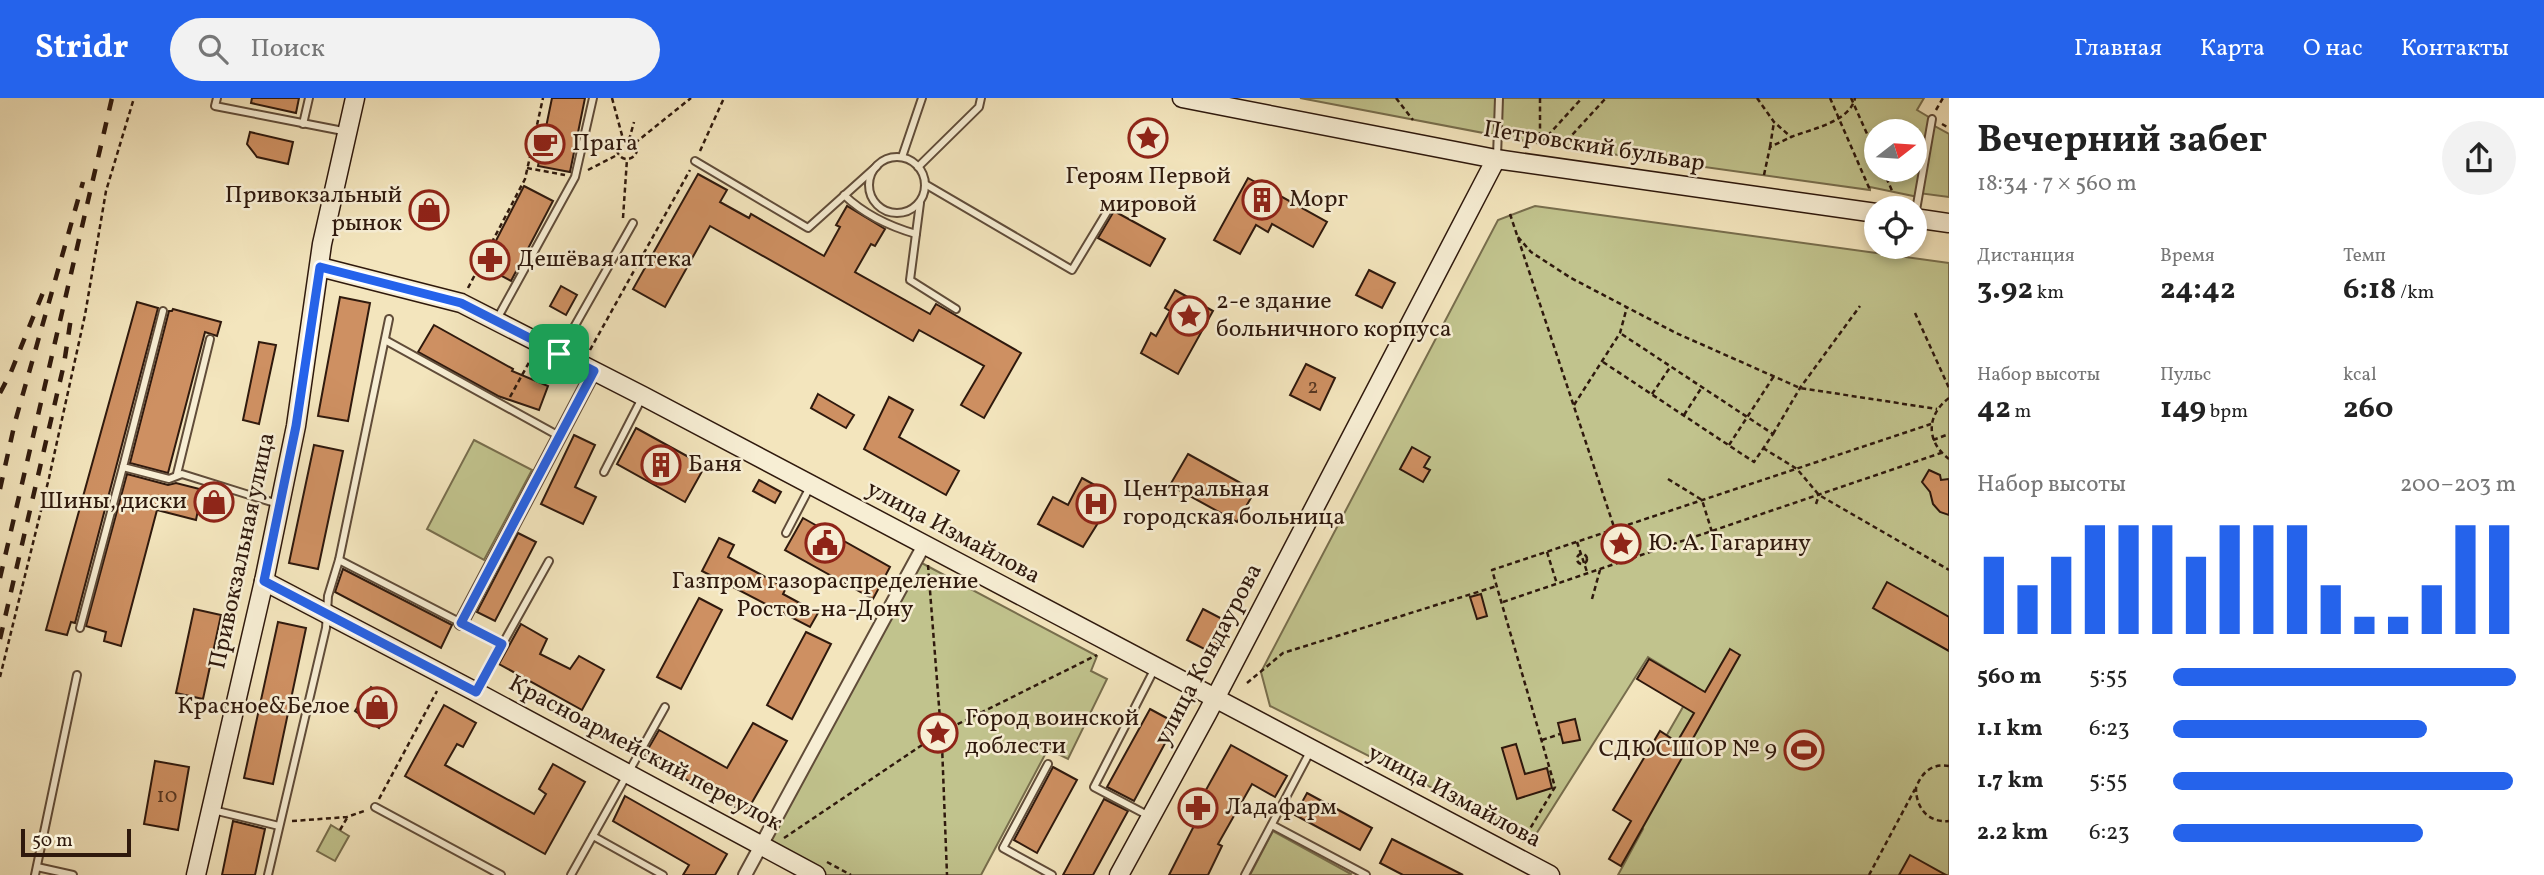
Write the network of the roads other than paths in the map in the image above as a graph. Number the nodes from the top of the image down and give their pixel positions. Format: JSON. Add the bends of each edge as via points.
{"nodes":[{"id":1,"x":217,"y":98,"type":"edge"},
{"id":2,"x":309,"y":98,"type":"edge"},
{"id":3,"x":342,"y":98,"type":"edge"},
{"id":4,"x":355,"y":98,"type":"edge"},
{"id":5,"x":593,"y":98,"type":"edge"},
{"id":6,"x":922,"y":98,"type":"edge"},
{"id":7,"x":981,"y":98,"type":"edge"},
{"id":8,"x":1182,"y":98,"type":"edge"},
{"id":9,"x":1499,"y":98,"type":"edge"},
{"id":10,"x":1236,"y":103,"type":"edge"},
{"id":11,"x":1932,"y":119,"type":"road end"},
{"id":12,"x":303,"y":124,"type":"junction"},
{"id":13,"x":338,"y":130,"type":"junction"},
{"id":14,"x":902,"y":157,"type":"junction"},
{"id":15,"x":1496,"y":159,"type":"junction"},
{"id":16,"x":695,"y":162,"type":"road end"},
{"id":17,"x":877,"y":166,"type":"junction"},
{"id":18,"x":918,"y":167,"type":"junction"},
{"id":19,"x":925,"y":184,"type":"junction"},
{"id":20,"x":844,"y":195,"type":"junction"},
{"id":21,"x":1918,"y":196,"type":"edge"},
{"id":22,"x":920,"y":201,"type":"junction"},
{"id":23,"x":1110,"y":206,"type":"dead end"},
{"id":24,"x":1864,"y":211,"type":"edge"},
{"id":25,"x":1927,"y":220,"type":"edge"},
{"id":26,"x":633,"y":223,"type":"road end"},
{"id":27,"x":1949,"y":223,"type":"edge"},
{"id":28,"x":324,"y":234,"type":"junction"},
{"id":29,"x":916,"y":234,"type":"junction"},
{"id":30,"x":320,"y":267,"type":"junction"},
{"id":31,"x":956,"y":309,"type":"dead end"},
{"id":32,"x":163,"y":311,"type":"dead end"},
{"id":33,"x":389,"y":319,"type":"dead end"},
{"id":34,"x":496,"y":321,"type":"junction"},
{"id":35,"x":210,"y":339,"type":"dead end"},
{"id":36,"x":385,"y":340,"type":"junction"},
{"id":37,"x":559,"y":354,"type":"junction"},
{"id":38,"x":594,"y":371,"type":"junction"},
{"id":39,"x":643,"y":396,"type":"junction"},
{"id":40,"x":559,"y":436,"type":"junction"},
{"id":41,"x":123,"y":467,"type":"junction"},
{"id":42,"x":604,"y":472,"type":"dead end"},
{"id":43,"x":177,"y":474,"type":"junction"},
{"id":44,"x":811,"y":485,"type":"junction"},
{"id":45,"x":279,"y":504,"type":"junction"},
{"id":46,"x":786,"y":533,"type":"dead end"},
{"id":47,"x":924,"y":545,"type":"junction"},
{"id":48,"x":339,"y":560,"type":"junction"},
{"id":49,"x":549,"y":561,"type":"dead end"},
{"id":50,"x":264,"y":581,"type":"junction"},
{"id":51,"x":328,"y":613,"type":"junction"},
{"id":52,"x":461,"y":623,"type":"junction"},
{"id":53,"x":80,"y":628,"type":"dead end"},
{"id":54,"x":502,"y":644,"type":"junction"},
{"id":55,"x":1155,"y":668,"type":"junction"},
{"id":56,"x":77,"y":676,"type":"dead end"},
{"id":57,"x":476,"y":692,"type":"junction"},
{"id":58,"x":1214,"y":699,"type":"junction"},
{"id":59,"x":666,"y":707,"type":"dead end"},
{"id":60,"x":1312,"y":750,"type":"junction"},
{"id":61,"x":1048,"y":764,"type":"dead end"},
{"id":62,"x":629,"y":774,"type":"junction"},
{"id":63,"x":375,"y":807,"type":"road end"},
{"id":64,"x":210,"y":809,"type":"junction"},
{"id":65,"x":1151,"y":817,"type":"junction"},
{"id":66,"x":280,"y":824,"type":"junction"},
{"id":67,"x":1272,"y":825,"type":"junction"},
{"id":68,"x":593,"y":836,"type":"junction"},
{"id":69,"x":762,"y":844,"type":"junction"},
{"id":70,"x":36,"y":871,"type":"edge"},
{"id":71,"x":1355,"y":872,"type":"edge"},
{"id":72,"x":73,"y":875,"type":"edge"},
{"id":73,"x":196,"y":875,"type":"edge"},
{"id":74,"x":268,"y":875,"type":"edge"},
{"id":75,"x":501,"y":875,"type":"edge"},
{"id":76,"x":570,"y":875,"type":"edge"},
{"id":77,"x":663,"y":875,"type":"edge"},
{"id":78,"x":745,"y":875,"type":"edge"},
{"id":79,"x":816,"y":875,"type":"edge"},
{"id":80,"x":1052,"y":875,"type":"edge"},
{"id":81,"x":1119,"y":875,"type":"edge"},
{"id":82,"x":1245,"y":875,"type":"edge"},
{"id":83,"x":1366,"y":875,"type":"edge"},
{"id":84,"x":1550,"y":875,"type":"edge"}],
"edges":[{"from":1,"to":12,"type":"lane","via":[[215,106]]},
{"from":2,"to":12,"type":"lane"},
{"from":3,"to":13,"type":"street","name":"Привокзальная улица"},
{"from":4,"to":28,"type":"street","name":"Привокзальная улица"},
{"from":5,"to":34,"type":"lane","via":[[575,177]]},
{"from":6,"to":14,"type":"lane"},
{"from":7,"to":18,"type":"lane","via":[[979,107]]},
{"from":8,"to":10,"type":"street","name":"Петровский бульвар"},
{"from":9,"to":15,"type":"lane"},
{"from":10,"to":15,"type":"street","name":"Петровский бульвар"},
{"from":11,"to":21,"type":"lane"},
{"from":12,"to":13,"type":"lane"},
{"from":13,"to":28,"type":"street","name":"Привокзальная улица"},
{"from":14,"to":17,"type":"lane"},
{"from":14,"to":18,"type":"lane"},
{"from":15,"to":24,"type":"street","name":"Петровский бульвар"},
{"from":15,"to":58,"type":"street","name":"улица Кондаурова"},
{"from":16,"to":20,"type":"lane","via":[[808,228]]},
{"from":17,"to":20,"type":"lane"},
{"from":17,"to":22,"type":"lane","via":[[869,182],[879,207],[906,212]]},
{"from":18,"to":19,"type":"lane"},
{"from":19,"to":22,"type":"lane"},
{"from":19,"to":23,"type":"lane","via":[[1072,270]]},
{"from":20,"to":29,"type":"lane","via":[[891,227]]},
{"from":22,"to":29,"type":"lane"},
{"from":25,"to":27,"type":"street"},
{"from":26,"to":37,"type":"lane"},
{"from":28,"to":30,"type":"street","name":"Привокзальная улица"},
{"from":29,"to":31,"type":"lane","via":[[910,280]]},
{"from":30,"to":34,"type":"street","name":"улица Измайлова","via":[[461,303]]},
{"from":30,"to":45,"type":"street","name":"Привокзальная улица"},
{"from":32,"to":41,"type":"lane"},
{"from":33,"to":36,"type":"lane"},
{"from":34,"to":37,"type":"street","name":"улица Измайлова"},
{"from":35,"to":43,"type":"lane"},
{"from":36,"to":40,"type":"lane"},
{"from":36,"to":48,"type":"lane"},
{"from":37,"to":38,"type":"street","name":"улица Измайлова"},
{"from":38,"to":39,"type":"street","name":"улица Измайлова"},
{"from":38,"to":40,"type":"street"},
{"from":39,"to":42,"type":"lane"},
{"from":39,"to":44,"type":"street","name":"улица Измайлова"},
{"from":40,"to":52,"type":"street"},
{"from":41,"to":43,"type":"lane","via":[[169,479]]},
{"from":41,"to":53,"type":"lane"},
{"from":43,"to":45,"type":"lane"},
{"from":44,"to":46,"type":"lane"},
{"from":44,"to":47,"type":"street","name":"улица Измайлова"},
{"from":45,"to":50,"type":"street","name":"Привокзальная улица"},
{"from":47,"to":55,"type":"street","name":"улица Измайлова"},
{"from":47,"to":69,"type":"street"},
{"from":48,"to":51,"type":"lane"},
{"from":48,"to":52,"type":"lane"},
{"from":49,"to":54,"type":"lane"},
{"from":50,"to":51,"type":"street","name":"Красноармейский переулок"},
{"from":50,"to":64,"type":"street","name":"Привокзальная улица"},
{"from":51,"to":57,"type":"street","name":"Красноармейский переулок"},
{"from":51,"to":66,"type":"lane"},
{"from":52,"to":54,"type":"lane"},
{"from":54,"to":57,"type":"lane"},
{"from":55,"to":58,"type":"street","name":"улица Измайлова"},
{"from":55,"to":65,"type":"lane","via":[[1094,787]]},
{"from":56,"to":70,"type":"lane"},
{"from":57,"to":62,"type":"street","name":"Красноармейский переулок"},
{"from":58,"to":60,"type":"street","name":"улица Измайлова"},
{"from":58,"to":65,"type":"street","name":"улица Кондаурова"},
{"from":59,"to":62,"type":"lane"},
{"from":60,"to":67,"type":"lane"},
{"from":60,"to":84,"type":"street","name":"улица Измайлова"},
{"from":61,"to":80,"type":"lane","via":[[1003,848]]},
{"from":62,"to":68,"type":"lane"},
{"from":62,"to":69,"type":"street","name":"Красноармейский переулок"},
{"from":63,"to":75,"type":"lane"},
{"from":64,"to":66,"type":"lane"},
{"from":64,"to":73,"type":"street","name":"Привокзальная улица"},
{"from":65,"to":81,"type":"street","name":"улица Кондаурова"},
{"from":66,"to":74,"type":"lane"},
{"from":67,"to":71,"type":"lane"},
{"from":67,"to":82,"type":"lane"},
{"from":68,"to":76,"type":"lane"},
{"from":68,"to":77,"type":"lane"},
{"from":69,"to":78,"type":"street"},
{"from":69,"to":79,"type":"street","name":"Красноармейский переулок"},
{"from":70,"to":72,"type":"lane"},
{"from":71,"to":83,"type":"lane"}]}
